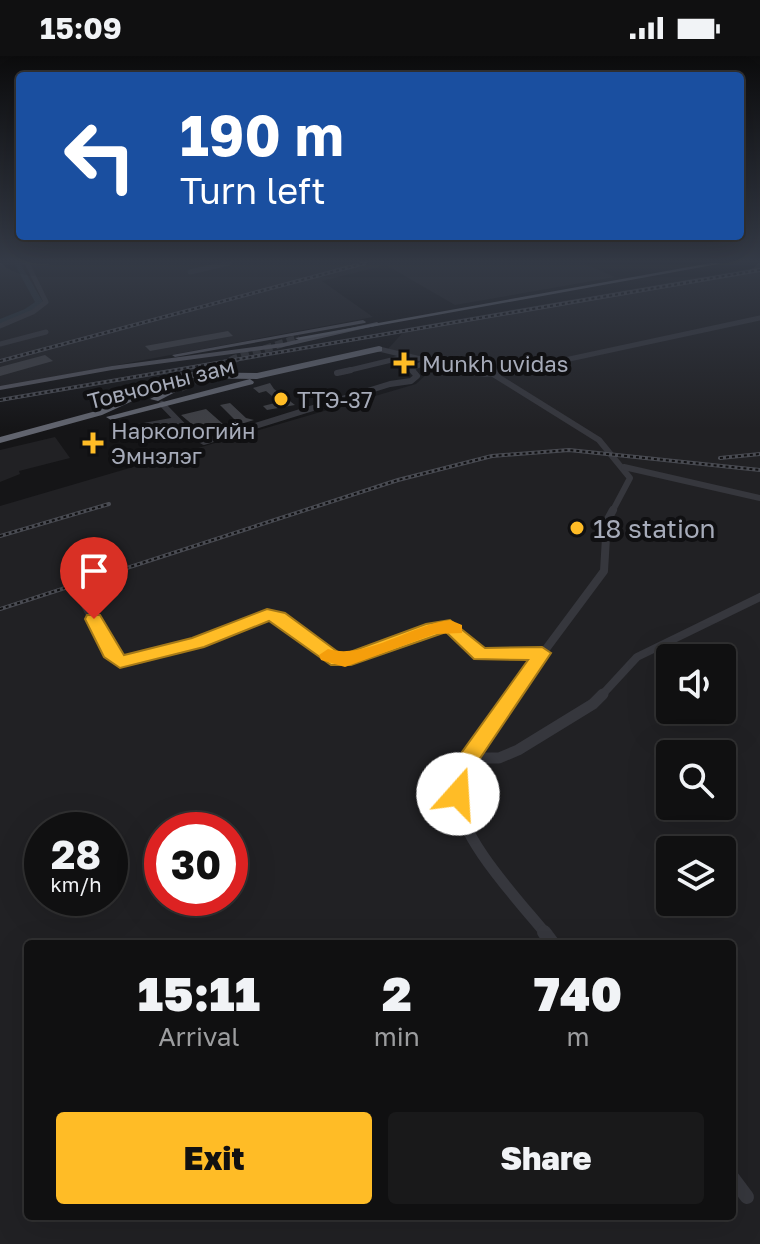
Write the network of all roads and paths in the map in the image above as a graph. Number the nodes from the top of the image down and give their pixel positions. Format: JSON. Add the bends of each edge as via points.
{"nodes":[{"id":1,"x":397,"y":318,"type":"edge"},
{"id":2,"x":398,"y":318,"type":"edge"},
{"id":3,"x":758,"y":318,"type":"edge"},
{"id":4,"x":383,"y":321,"type":"junction"},
{"id":5,"x":46,"y":332,"type":"dead end"},
{"id":6,"x":296,"y":338,"type":"tunnel mouth"},
{"id":7,"x":0,"y":344,"type":"edge"},
{"id":8,"x":379,"y":349,"type":"junction"},
{"id":9,"x":407,"y":356,"type":"junction"},
{"id":10,"x":429,"y":361,"type":"junction"},
{"id":11,"x":337,"y":373,"type":"dead end"},
{"id":12,"x":493,"y":374,"type":"junction"},
{"id":13,"x":0,"y":388,"type":"edge"},
{"id":14,"x":162,"y":404,"type":"junction"},
{"id":15,"x":93,"y":416,"type":"junction"},
{"id":16,"x":106,"y":418,"type":"junction"},
{"id":17,"x":177,"y":420,"type":"junction"},
{"id":18,"x":116,"y":431,"type":"dead end"},
{"id":19,"x":0,"y":442,"type":"edge"},
{"id":20,"x":624,"y":467,"type":"junction"},
{"id":21,"x":760,"y":498,"type":"edge"},
{"id":22,"x":77,"y":590,"type":"dead end"},
{"id":23,"x":760,"y":597,"type":"edge"},
{"id":24,"x":542,"y":653,"type":"junction"},
{"id":25,"x":469,"y":758,"type":"junction"},
{"id":26,"x":550,"y":940,"type":"edge"},
{"id":27,"x":736,"y":1182,"type":"edge"},
{"id":28,"x":747,"y":1197,"type":"dead end"}],
"edges":[{"from":1,"to":4,"type":"highway"},
{"from":2,"to":4,"type":"highway"},
{"from":3,"to":12,"type":"street"},
{"from":4,"to":6,"type":"highway"},
{"from":4,"to":13,"type":"main road","via":[[331,337]]},
{"from":5,"to":7,"type":"street"},
{"from":8,"to":9,"type":"street"},
{"from":8,"to":14,"type":"highway","name":"Товчооны зам"},
{"from":8,"to":15,"type":"highway","name":"Товчооны зам","via":[[257,376],[182,375]]},
{"from":9,"to":10,"type":"street"},
{"from":9,"to":11,"type":"street"},
{"from":10,"to":12,"type":"street"},
{"from":10,"to":17,"type":"street","via":[[412,366],[417,376],[411,381],[210,441],[200,441]]},
{"from":12,"to":20,"type":"street","via":[[599,440]]},
{"from":14,"to":16,"type":"highway","name":"Товчооны зам"},
{"from":14,"to":17,"type":"street"},
{"from":15,"to":16,"type":"highway","via":[[178,386]]},
{"from":15,"to":19,"type":"highway","name":"Товчооны зам"},
{"from":16,"to":19,"type":"highway","name":"Товчооны зам"},
{"from":17,"to":18,"type":"street"},
{"from":20,"to":21,"type":"street"},
{"from":20,"to":24,"type":"street","via":[[630,484],[607,521],[604,571]]},
{"from":22,"to":24,"type":"street","via":[[120,662],[197,643],[267,615],[279,617],[345,661],[450,626],[481,655]]},
{"from":23,"to":25,"type":"street","via":[[637,657],[593,704],[518,750],[499,758]]},
{"from":24,"to":25,"type":"street"},
{"from":25,"to":26,"type":"street","via":[[458,794],[460,811],[478,846]]},
{"from":27,"to":28,"type":"street"}]}
